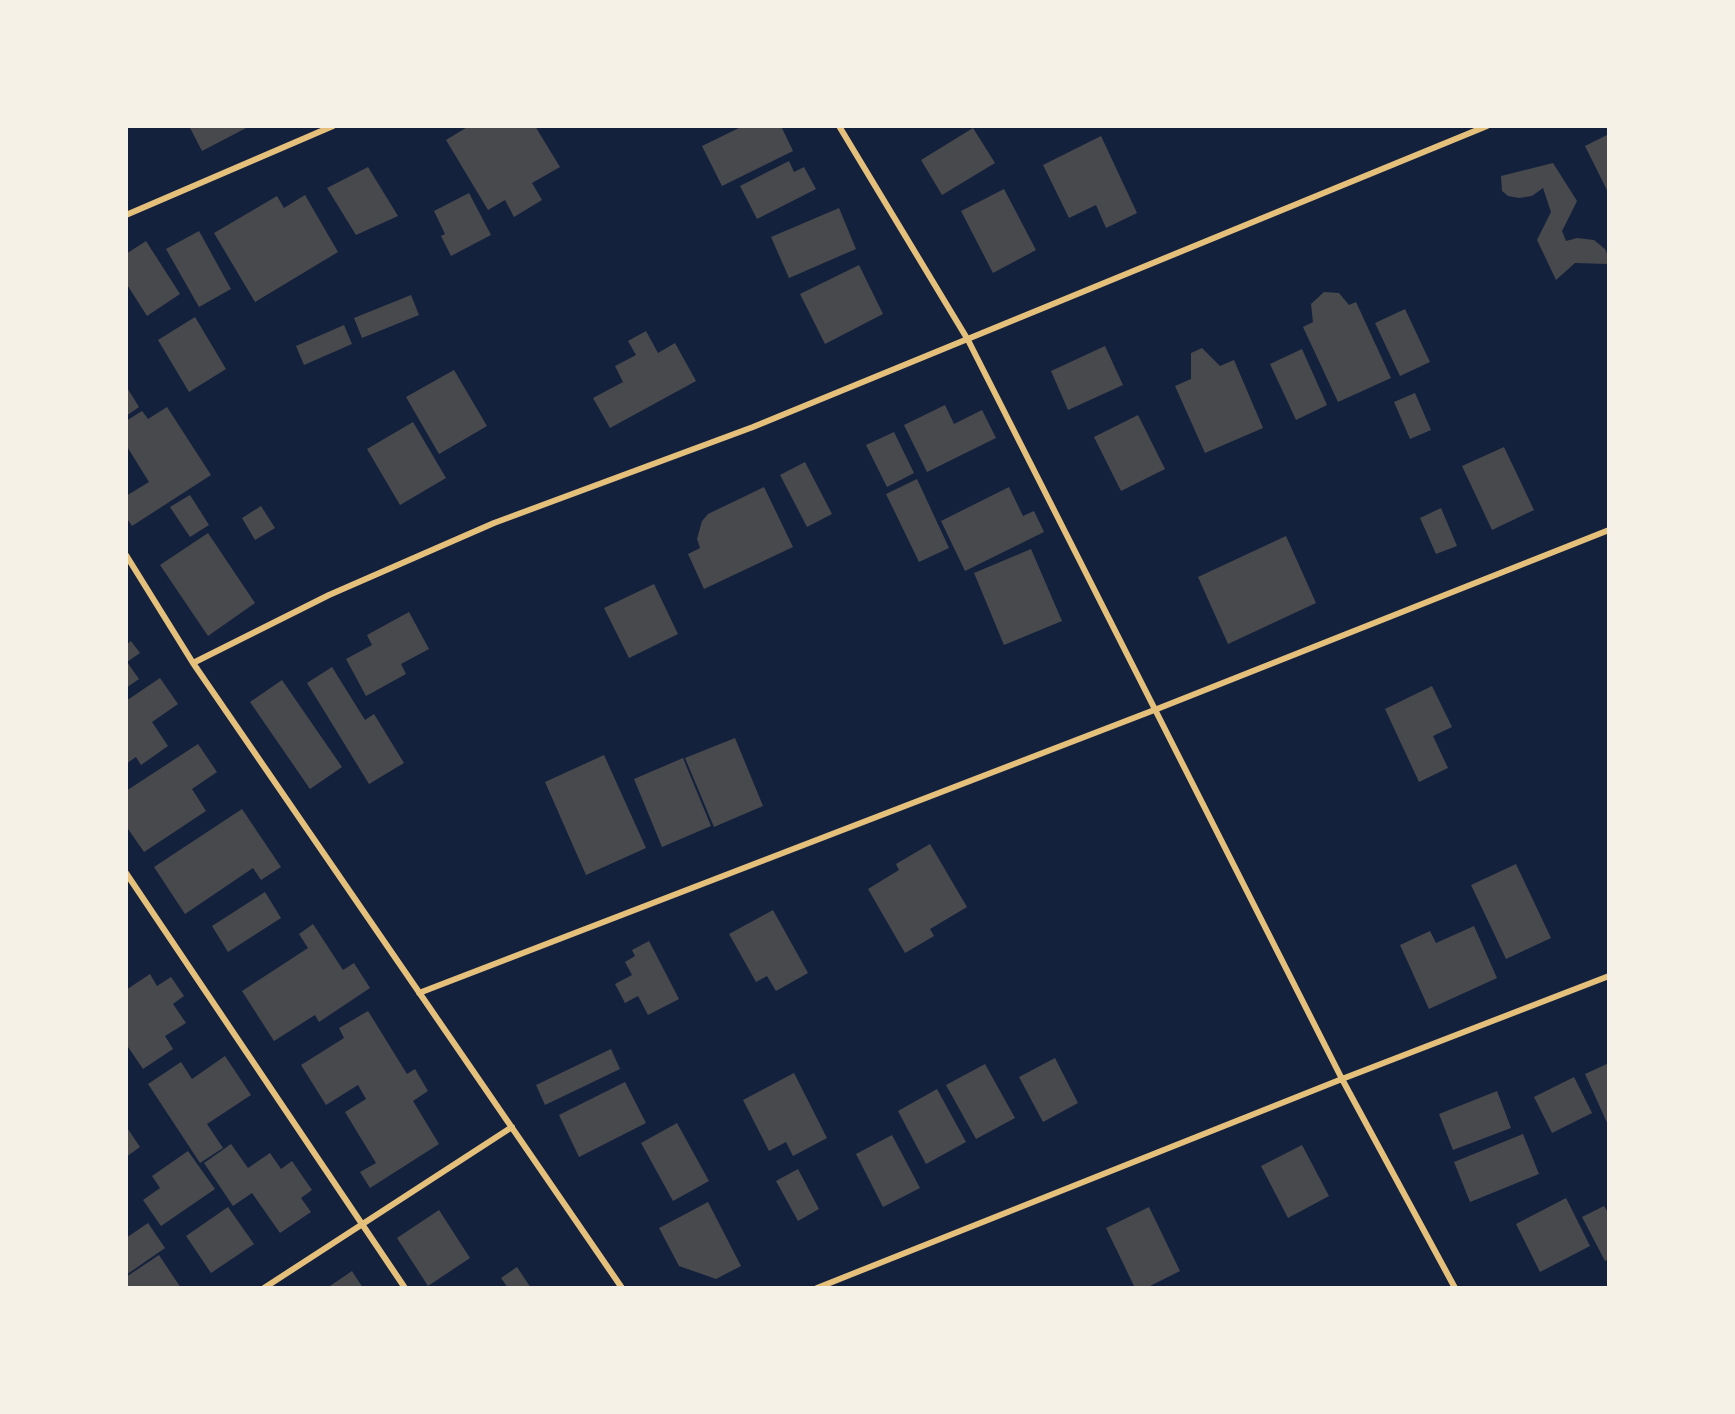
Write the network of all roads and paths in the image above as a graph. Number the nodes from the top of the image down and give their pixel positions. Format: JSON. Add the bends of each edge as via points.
{"nodes":[{"id":1,"x":333,"y":126,"type":"edge"},
{"id":2,"x":839,"y":126,"type":"edge"},
{"id":3,"x":1487,"y":126,"type":"edge"},
{"id":4,"x":126,"y":215,"type":"edge"},
{"id":5,"x":968,"y":340,"type":"junction"},
{"id":6,"x":1609,"y":530,"type":"edge"},
{"id":7,"x":126,"y":555,"type":"edge"},
{"id":8,"x":193,"y":663,"type":"junction"},
{"id":9,"x":1157,"y":709,"type":"junction"},
{"id":10,"x":126,"y":873,"type":"edge"},
{"id":11,"x":1609,"y":976,"type":"edge"},
{"id":12,"x":420,"y":993,"type":"junction"},
{"id":13,"x":1342,"y":1079,"type":"junction"},
{"id":14,"x":512,"y":1127,"type":"junction"},
{"id":15,"x":361,"y":1223,"type":"junction"},
{"id":16,"x":264,"y":1288,"type":"edge"},
{"id":17,"x":405,"y":1288,"type":"edge"},
{"id":18,"x":622,"y":1288,"type":"edge"},
{"id":19,"x":817,"y":1288,"type":"edge"},
{"id":20,"x":1455,"y":1288,"type":"edge"}],
"edges":[{"from":1,"to":4,"type":"street"},
{"from":2,"to":5,"type":"street"},
{"from":3,"to":5,"type":"street"},
{"from":5,"to":8,"type":"street","via":[[753,427],[494,523],[329,596]]},
{"from":5,"to":9,"type":"street"},
{"from":6,"to":9,"type":"street"},
{"from":7,"to":8,"type":"street"},
{"from":8,"to":12,"type":"street"},
{"from":9,"to":12,"type":"street"},
{"from":9,"to":13,"type":"street"},
{"from":10,"to":15,"type":"street"},
{"from":11,"to":13,"type":"street"},
{"from":12,"to":14,"type":"street"},
{"from":13,"to":19,"type":"street"},
{"from":13,"to":20,"type":"street"},
{"from":14,"to":15,"type":"street"},
{"from":14,"to":18,"type":"street"},
{"from":15,"to":16,"type":"street"},
{"from":15,"to":17,"type":"street"}]}
